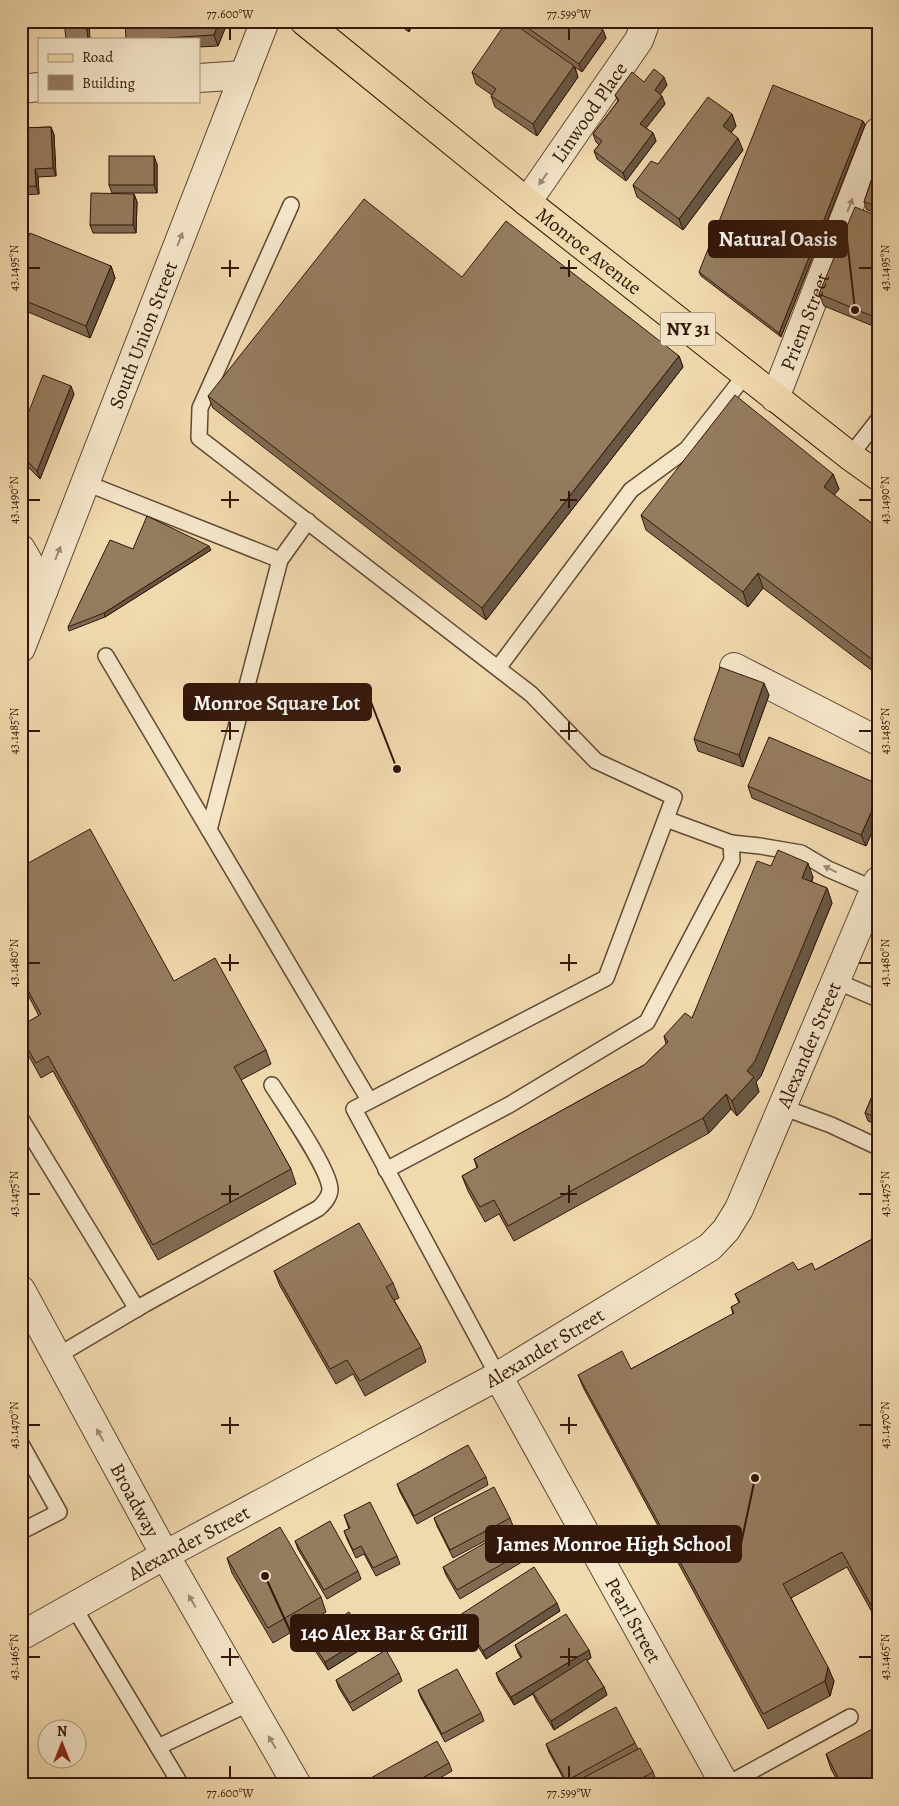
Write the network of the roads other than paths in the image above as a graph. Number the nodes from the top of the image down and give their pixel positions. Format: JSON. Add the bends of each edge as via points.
{"nodes":[{"id":1,"x":265,"y":21,"type":"edge"},
{"id":2,"x":304,"y":21,"type":"edge"},
{"id":3,"x":646,"y":21,"type":"edge"},
{"id":4,"x":244,"y":75,"type":"junction"},
{"id":5,"x":200,"y":78,"type":"edge"},
{"id":6,"x":21,"y":88,"type":"edge"},
{"id":7,"x":38,"y":88,"type":"edge"},
{"id":8,"x":876,"y":141,"type":"edge"},
{"id":9,"x":527,"y":202,"type":"junction"},
{"id":10,"x":291,"y":205,"type":"dead end"},
{"id":11,"x":746,"y":374,"type":"junction"},
{"id":12,"x":776,"y":398,"type":"junction"},
{"id":13,"x":878,"y":420,"type":"edge"},
{"id":14,"x":850,"y":456,"type":"junction"},
{"id":15,"x":878,"y":476,"type":"edge"},
{"id":16,"x":86,"y":483,"type":"junction"},
{"id":17,"x":308,"y":522,"type":"junction"},
{"id":18,"x":21,"y":549,"type":"edge"},
{"id":19,"x":280,"y":560,"type":"junction"},
{"id":20,"x":44,"y":589,"type":"junction"},
{"id":21,"x":21,"y":648,"type":"edge"},
{"id":22,"x":106,"y":656,"type":"dead end"},
{"id":23,"x":734,"y":667,"type":"dead end"},
{"id":24,"x":498,"y":668,"type":"junction"},
{"id":25,"x":878,"y":741,"type":"edge"},
{"id":26,"x":666,"y":819,"type":"junction"},
{"id":27,"x":209,"y":830,"type":"junction"},
{"id":28,"x":731,"y":843,"type":"junction"},
{"id":29,"x":876,"y":885,"type":"edge"},
{"id":30,"x":836,"y":981,"type":"junction"},
{"id":31,"x":878,"y":998,"type":"edge"},
{"id":32,"x":272,"y":1085,"type":"dead end"},
{"id":33,"x":370,"y":1100,"type":"junction"},
{"id":34,"x":782,"y":1108,"type":"junction"},
{"id":35,"x":21,"y":1119,"type":"edge"},
{"id":36,"x":878,"y":1147,"type":"edge"},
{"id":37,"x":386,"y":1170,"type":"junction"},
{"id":38,"x":21,"y":1290,"type":"edge"},
{"id":39,"x":137,"y":1309,"type":"junction"},
{"id":40,"x":57,"y":1356,"type":"junction"},
{"id":41,"x":498,"y":1376,"type":"junction"},
{"id":42,"x":21,"y":1444,"type":"edge"},
{"id":43,"x":22,"y":1531,"type":"edge"},
{"id":44,"x":166,"y":1554,"type":"junction"},
{"id":45,"x":73,"y":1606,"type":"junction"},
{"id":46,"x":21,"y":1636,"type":"edge"},
{"id":47,"x":250,"y":1703,"type":"junction"},
{"id":48,"x":850,"y":1716,"type":"dead end"},
{"id":49,"x":158,"y":1747,"type":"junction"},
{"id":50,"x":181,"y":1785,"type":"edge"},
{"id":51,"x":297,"y":1785,"type":"edge"},
{"id":52,"x":725,"y":1785,"type":"edge"}],
"edges":[{"from":1,"to":4,"type":"street","name":"South Union Street"},
{"from":2,"to":9,"type":"main road","name":"Monroe Avenue","number":"NY 31"},
{"from":3,"to":9,"type":"street","name":"Linwood Place","one_way":true,"via":[[639,40]]},
{"from":4,"to":5,"type":"street"},
{"from":16,"to":4,"type":"street","name":"South Union Street","one_way":true},
{"from":6,"to":7,"type":"street"},
{"from":12,"to":8,"type":"street","name":"Priem Street","one_way":true},
{"from":9,"to":11,"type":"main road","name":"Monroe Avenue","number":"NY 31"},
{"from":10,"to":17,"type":"lane","via":[[200,408],[199,438]]},
{"from":11,"to":12,"type":"main road","name":"Monroe Avenue","number":"NY 31"},
{"from":11,"to":24,"type":"lane","via":[[687,449],[631,490]]},
{"from":12,"to":14,"type":"main road","name":"Monroe Avenue","number":"NY 31"},
{"from":13,"to":14,"type":"lane"},
{"from":14,"to":15,"type":"main road","name":"Monroe Avenue","number":"NY 31"},
{"from":16,"to":19,"type":"lane"},
{"from":20,"to":16,"type":"street","name":"South Union Street","one_way":true},
{"from":17,"to":19,"type":"lane"},
{"from":17,"to":24,"type":"lane"},
{"from":18,"to":20,"type":"street"},
{"from":19,"to":27,"type":"lane"},
{"from":20,"to":21,"type":"street","name":"South Union Street"},
{"from":22,"to":27,"type":"lane"},
{"from":23,"to":25,"type":"street"},
{"from":24,"to":26,"type":"lane","via":[[531,694],[596,761],[674,797]]},
{"from":26,"to":28,"type":"lane"},
{"from":26,"to":33,"type":"lane","via":[[606,978]]},
{"from":27,"to":33,"type":"lane"},
{"from":29,"to":28,"type":"lane","one_way":true,"via":[[828,869],[800,853]]},
{"from":28,"to":37,"type":"lane","via":[[732,860],[647,1022],[509,1105]]},
{"from":29,"to":30,"type":"street","name":"Alexander Street"},
{"from":30,"to":31,"type":"lane"},
{"from":30,"to":34,"type":"street","name":"Alexander Street"},
{"from":32,"to":39,"type":"lane","via":[[326,1173],[330,1190],[326,1202]]},
{"from":33,"to":37,"type":"lane","via":[[354,1109]]},
{"from":34,"to":36,"type":"lane"},
{"from":34,"to":41,"type":"street","name":"Alexander Street","via":[[739,1209],[710,1247]]},
{"from":35,"to":39,"type":"lane"},
{"from":37,"to":41,"type":"lane"},
{"from":38,"to":40,"type":"street","name":"Broadway"},
{"from":39,"to":40,"type":"lane"},
{"from":44,"to":40,"type":"street","name":"Broadway","one_way":true},
{"from":41,"to":44,"type":"street","name":"Alexander Street"},
{"from":41,"to":52,"type":"street","name":"Pearl Street"},
{"from":42,"to":43,"type":"lane","via":[[59,1512]]},
{"from":44,"to":45,"type":"street","name":"Alexander Street"},
{"from":47,"to":44,"type":"street","name":"Broadway","one_way":true},
{"from":45,"to":46,"type":"street","name":"Alexander Street"},
{"from":45,"to":49,"type":"lane"},
{"from":47,"to":49,"type":"lane"},
{"from":51,"to":47,"type":"street","name":"Broadway","one_way":true},
{"from":48,"to":52,"type":"lane"},
{"from":49,"to":50,"type":"lane"}]}
